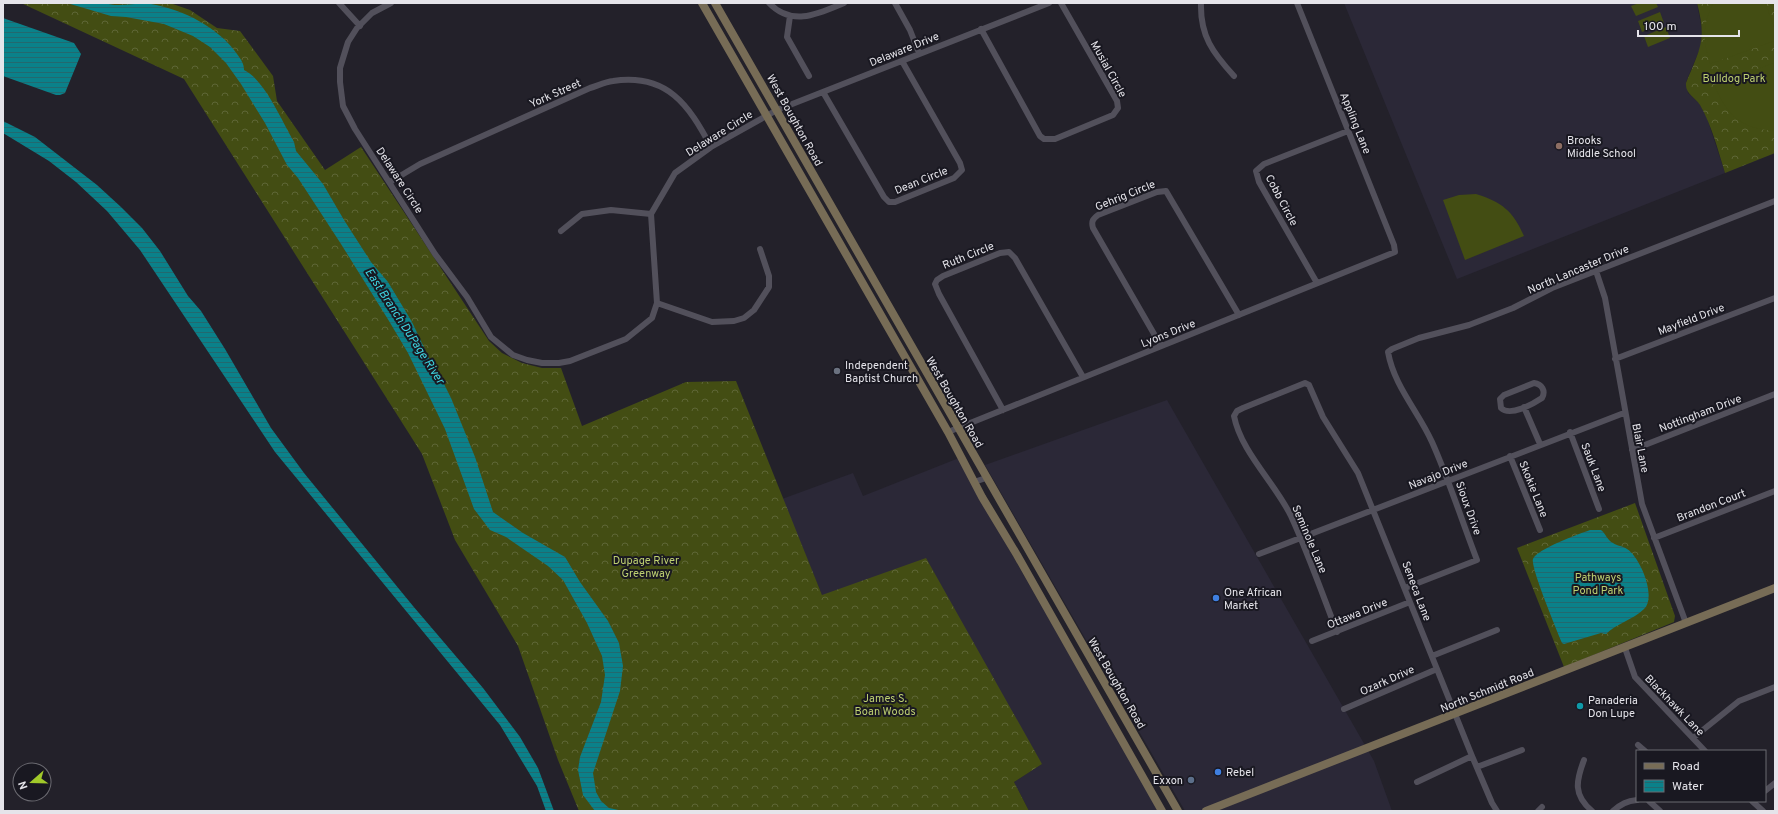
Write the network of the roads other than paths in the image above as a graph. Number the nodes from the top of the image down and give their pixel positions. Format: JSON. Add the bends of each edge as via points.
{"nodes":[{"id":1,"x":339,"y":3,"type":"edge"},
{"id":2,"x":391,"y":3,"type":"edge"},
{"id":3,"x":702,"y":3,"type":"edge"},
{"id":4,"x":715,"y":3,"type":"edge"},
{"id":5,"x":769,"y":3,"type":"edge"},
{"id":6,"x":844,"y":3,"type":"edge"},
{"id":7,"x":895,"y":3,"type":"edge"},
{"id":8,"x":1049,"y":3,"type":"edge"},
{"id":9,"x":1061,"y":3,"type":"edge"},
{"id":10,"x":1201,"y":3,"type":"edge"},
{"id":11,"x":1297,"y":3,"type":"edge"},
{"id":12,"x":790,"y":16,"type":"junction"},
{"id":13,"x":360,"y":26,"type":"junction"},
{"id":14,"x":981,"y":29,"type":"junction"},
{"id":15,"x":919,"y":53,"type":"junction"},
{"id":16,"x":902,"y":61,"type":"junction"},
{"id":17,"x":809,"y":76,"type":"dead end"},
{"id":18,"x":1234,"y":76,"type":"dead end"},
{"id":19,"x":823,"y":92,"type":"junction"},
{"id":20,"x":777,"y":110,"type":"junction"},
{"id":21,"x":767,"y":115,"type":"junction"},
{"id":22,"x":1348,"y":131,"type":"junction"},
{"id":23,"x":710,"y":148,"type":"junction"},
{"id":24,"x":390,"y":182,"type":"junction"},
{"id":25,"x":1775,"y":201,"type":"edge"},
{"id":26,"x":651,"y":214,"type":"junction"},
{"id":27,"x":562,"y":231,"type":"dead end"},
{"id":28,"x":760,"y":249,"type":"dead end"},
{"id":29,"x":1395,"y":252,"type":"joint"},
{"id":30,"x":1596,"y":271,"type":"junction"},
{"id":31,"x":1317,"y":283,"type":"junction"},
{"id":32,"x":1775,"y":298,"type":"edge"},
{"id":33,"x":658,"y":303,"type":"junction"},
{"id":34,"x":1239,"y":314,"type":"junction"},
{"id":35,"x":1161,"y":346,"type":"junction"},
{"id":36,"x":1388,"y":352,"type":"joint"},
{"id":37,"x":1615,"y":359,"type":"junction"},
{"id":38,"x":919,"y":361,"type":"junction"},
{"id":39,"x":909,"y":364,"type":"junction"},
{"id":40,"x":1084,"y":377,"type":"junction"},
{"id":41,"x":1775,"y":394,"type":"edge"},
{"id":42,"x":1524,"y":407,"type":"junction"},
{"id":43,"x":1003,"y":410,"type":"junction"},
{"id":44,"x":1624,"y":413,"type":"junction"},
{"id":45,"x":1234,"y":416,"type":"joint"},
{"id":46,"x":957,"y":428,"type":"junction"},
{"id":47,"x":948,"y":432,"type":"junction"},
{"id":48,"x":1570,"y":432,"type":"junction"},
{"id":49,"x":1540,"y":444,"type":"junction"},
{"id":50,"x":1632,"y":450,"type":"junction"},
{"id":51,"x":1510,"y":456,"type":"junction"},
{"id":52,"x":986,"y":478,"type":"junction"},
{"id":53,"x":1448,"y":480,"type":"junction"},
{"id":54,"x":974,"y":482,"type":"junction"},
{"id":55,"x":1775,"y":491,"type":"edge"},
{"id":56,"x":1599,"y":509,"type":"dead end"},
{"id":57,"x":1374,"y":510,"type":"junction"},
{"id":58,"x":1540,"y":530,"type":"dead end"},
{"id":59,"x":1654,"y":538,"type":"junction"},
{"id":60,"x":1300,"y":539,"type":"junction"},
{"id":61,"x":1259,"y":554,"type":"dead end"},
{"id":62,"x":1405,"y":588,"type":"junction"},
{"id":63,"x":1775,"y":588,"type":"edge"},
{"id":64,"x":1410,"y":602,"type":"junction"},
{"id":65,"x":1686,"y":623,"type":"junction"},
{"id":66,"x":1497,"y":630,"type":"dead end"},
{"id":67,"x":1337,"y":632,"type":"junction"},
{"id":68,"x":1312,"y":641,"type":"dead end"},
{"id":69,"x":1625,"y":648,"type":"junction"},
{"id":70,"x":1432,"y":656,"type":"junction"},
{"id":71,"x":1437,"y":669,"type":"junction"},
{"id":72,"x":1775,"y":687,"type":"edge"},
{"id":73,"x":1344,"y":710,"type":"dead end"},
{"id":74,"x":1456,"y":714,"type":"junction"},
{"id":75,"x":1693,"y":738,"type":"junction"},
{"id":76,"x":1638,"y":745,"type":"dead end"},
{"id":77,"x":1522,"y":750,"type":"dead end"},
{"id":78,"x":1644,"y":750,"type":"edge"},
{"id":79,"x":1704,"y":750,"type":"edge"},
{"id":80,"x":1472,"y":756,"type":"junction"},
{"id":81,"x":1584,"y":760,"type":"dead end"},
{"id":82,"x":1477,"y":767,"type":"junction"},
{"id":83,"x":1417,"y":782,"type":"dead end"},
{"id":84,"x":1775,"y":783,"type":"edge"},
{"id":85,"x":1766,"y":790,"type":"edge"},
{"id":86,"x":1636,"y":800,"type":"edge"},
{"id":87,"x":1650,"y":802,"type":"edge"},
{"id":88,"x":1753,"y":802,"type":"edge"},
{"id":89,"x":1759,"y":810,"type":"edge"},
{"id":90,"x":1162,"y":811,"type":"edge"},
{"id":91,"x":1178,"y":811,"type":"edge"},
{"id":92,"x":1206,"y":811,"type":"edge"},
{"id":93,"x":1497,"y":811,"type":"edge"},
{"id":94,"x":1592,"y":811,"type":"edge"},
{"id":95,"x":1613,"y":811,"type":"edge"},
{"id":96,"x":1660,"y":811,"type":"edge"}],
"edges":[{"from":1,"to":13,"type":"street"},
{"from":2,"to":13,"type":"street","name":"Delaware Circle","via":[[372,13]]},
{"from":3,"to":21,"type":"main road","name":"West Boughton Road"},
{"from":4,"to":20,"type":"main road","name":"West Boughton Road"},
{"from":5,"to":12,"type":"street"},
{"from":6,"to":12,"type":"street","via":[[820,13]]},
{"from":7,"to":15,"type":"street"},
{"from":8,"to":14,"type":"street","name":"Delaware Drive"},
{"from":9,"to":14,"type":"street","name":"Musial Circle","via":[[1117,101],[1118,108],[1111,116],[1055,139],[1044,139],[1040,136]]},
{"from":10,"to":18,"type":"street","via":[[1206,39]]},
{"from":11,"to":22,"type":"street","name":"Appling Lane"},
{"from":12,"to":17,"type":"street","via":[[787,37]]},
{"from":13,"to":24,"type":"street","name":"Delaware Circle","via":[[348,42],[340,68],[344,106]]},
{"from":14,"to":15,"type":"street","name":"Delaware Drive"},
{"from":15,"to":16,"type":"street","name":"Delaware Drive"},
{"from":16,"to":19,"type":"street","name":"Delaware Drive"},
{"from":16,"to":19,"type":"street","name":"Dean Circle","via":[[962,170],[954,178],[895,202],[889,202],[884,197]]},
{"from":19,"to":20,"type":"street","name":"Delaware Drive"},
{"from":20,"to":21,"type":"street","name":"Delaware Drive"},
{"from":20,"to":38,"type":"main road","name":"West Boughton Road"},
{"from":21,"to":23,"type":"street","name":"Delaware Circle"},
{"from":21,"to":39,"type":"main road","name":"West Boughton Road"},
{"from":22,"to":29,"type":"street","name":"Appling Lane"},
{"from":22,"to":31,"type":"street","name":"Cobb Circle","via":[[1264,164],[1256,171],[1259,182]]},
{"from":23,"to":24,"type":"street","name":"York Street","via":[[698,123],[684,104],[667,90],[654,83],[636,80],[612,81],[590,88],[420,164]]},
{"from":23,"to":26,"type":"street","name":"Delaware Circle","via":[[675,173]]},
{"from":24,"to":33,"type":"street","name":"Delaware Circle","via":[[435,254],[467,297],[491,338],[520,357],[542,363],[559,363],[582,358],[620,343],[652,318]]},
{"from":25,"to":30,"type":"street","name":"North Lancaster Drive"},
{"from":26,"to":27,"type":"street","via":[[611,210],[582,214]]},
{"from":26,"to":33,"type":"street"},
{"from":28,"to":33,"type":"street","via":[[768,270],[769,286],[754,310],[744,318],[712,322]]},
{"from":29,"to":31,"type":"street","name":"Lyons Drive"},
{"from":30,"to":36,"type":"street","name":"North Lancaster Drive","via":[[1552,288],[1513,308],[1469,325],[1419,338]]},
{"from":30,"to":37,"type":"street","name":"Blair Lane","via":[[1605,298]]},
{"from":31,"to":34,"type":"street","name":"Lyons Drive"},
{"from":32,"to":37,"type":"street","name":"Mayfield Drive"},
{"from":34,"to":35,"type":"street","name":"Lyons Drive"},
{"from":34,"to":35,"type":"street","name":"Gehrig Circle","via":[[1166,191],[1157,192],[1098,215],[1092,223],[1093,228]]},
{"from":35,"to":40,"type":"street","name":"Lyons Drive"},
{"from":36,"to":53,"type":"street","name":"Sioux Drive","via":[[1400,387],[1432,441]]},
{"from":37,"to":44,"type":"street","name":"Blair Lane"},
{"from":38,"to":39,"type":"street"},
{"from":38,"to":46,"type":"main road","name":"West Boughton Road"},
{"from":39,"to":47,"type":"main road","name":"West Boughton Road"},
{"from":40,"to":43,"type":"street","name":"Lyons Drive"},
{"from":40,"to":43,"type":"street","name":"Ruth Circle","via":[[1015,258],[1009,252],[1000,253],[943,276],[935,284],[938,294]]},
{"from":41,"to":50,"type":"street","name":"Nottingham Drive"},
{"from":42,"to":42,"type":"street","via":[[1505,411],[1499,402],[1504,395],[1534,384],[1541,386],[1544,390],[1542,398]]},
{"from":42,"to":49,"type":"street"},
{"from":43,"to":46,"type":"street","name":"Lyons Drive"},
{"from":44,"to":48,"type":"street","name":"Navajo Drive"},
{"from":44,"to":50,"type":"street","name":"Blair Lane"},
{"from":45,"to":57,"type":"street","name":"Seneca Lane","via":[[1243,408],[1301,384],[1308,384],[1323,417],[1358,473]]},
{"from":45,"to":60,"type":"street","name":"Seminole Lane","via":[[1241,436],[1290,515]]},
{"from":46,"to":47,"type":"street","name":"Lyons Drive"},
{"from":46,"to":52,"type":"main road","name":"West Boughton Road"},
{"from":47,"to":54,"type":"main road","name":"West Boughton Road"},
{"from":48,"to":49,"type":"street","name":"Navajo Drive"},
{"from":48,"to":56,"type":"street","name":"Sauk Lane"},
{"from":49,"to":51,"type":"street","name":"Navajo Drive"},
{"from":50,"to":59,"type":"street","name":"Blair Lane","via":[[1642,504]]},
{"from":51,"to":53,"type":"street","name":"Navajo Drive"},
{"from":51,"to":58,"type":"street","name":"Skokie Lane"},
{"from":52,"to":54,"type":"street"},
{"from":52,"to":91,"type":"main road","name":"West Boughton Road"},
{"from":53,"to":57,"type":"street","name":"Navajo Drive"},
{"from":53,"to":62,"type":"street","name":"Sioux Drive","via":[[1476,560]]},
{"from":54,"to":90,"type":"main road","name":"West Boughton Road"},
{"from":55,"to":59,"type":"street","name":"Brandon Court"},
{"from":57,"to":60,"type":"street","name":"Navajo Drive"},
{"from":57,"to":62,"type":"street","name":"Seneca Lane"},
{"from":59,"to":65,"type":"street","name":"Blair Lane"},
{"from":60,"to":61,"type":"street","name":"Navajo Drive"},
{"from":60,"to":67,"type":"street","name":"Seminole Lane"},
{"from":62,"to":64,"type":"street","name":"Seneca Lane"},
{"from":63,"to":65,"type":"main road","name":"North Schmidt Road"},
{"from":64,"to":67,"type":"street","name":"Ottawa Drive"},
{"from":64,"to":70,"type":"street","name":"Seneca Lane"},
{"from":65,"to":69,"type":"main road","name":"North Schmidt Road"},
{"from":66,"to":70,"type":"street"},
{"from":67,"to":68,"type":"street","name":"Ottawa Drive"},
{"from":69,"to":74,"type":"main road","name":"North Schmidt Road"},
{"from":69,"to":75,"type":"street","name":"Blackhawk Lane","via":[[1634,677]]},
{"from":70,"to":71,"type":"street","name":"Seneca Lane"},
{"from":71,"to":73,"type":"street","name":"Ozark Drive"},
{"from":71,"to":74,"type":"street","name":"Seneca Lane"},
{"from":72,"to":75,"type":"street","via":[[1739,701]]},
{"from":74,"to":80,"type":"street","name":"Seneca Lane"},
{"from":74,"to":92,"type":"main road","name":"North Schmidt Road"},
{"from":75,"to":79,"type":"street","name":"Blackhawk Lane"},
{"from":76,"to":78,"type":"street"},
{"from":77,"to":82,"type":"street"},
{"from":80,"to":82,"type":"street","name":"Seneca Lane"},
{"from":80,"to":83,"type":"street"},
{"from":81,"to":94,"type":"street","via":[[1578,776],[1577,790]]},
{"from":82,"to":93,"type":"street","name":"Seneca Lane"},
{"from":84,"to":85,"type":"street"},
{"from":86,"to":95,"type":"street","via":[[1621,804]]},
{"from":87,"to":96,"type":"street"},
{"from":88,"to":89,"type":"street"}]}
